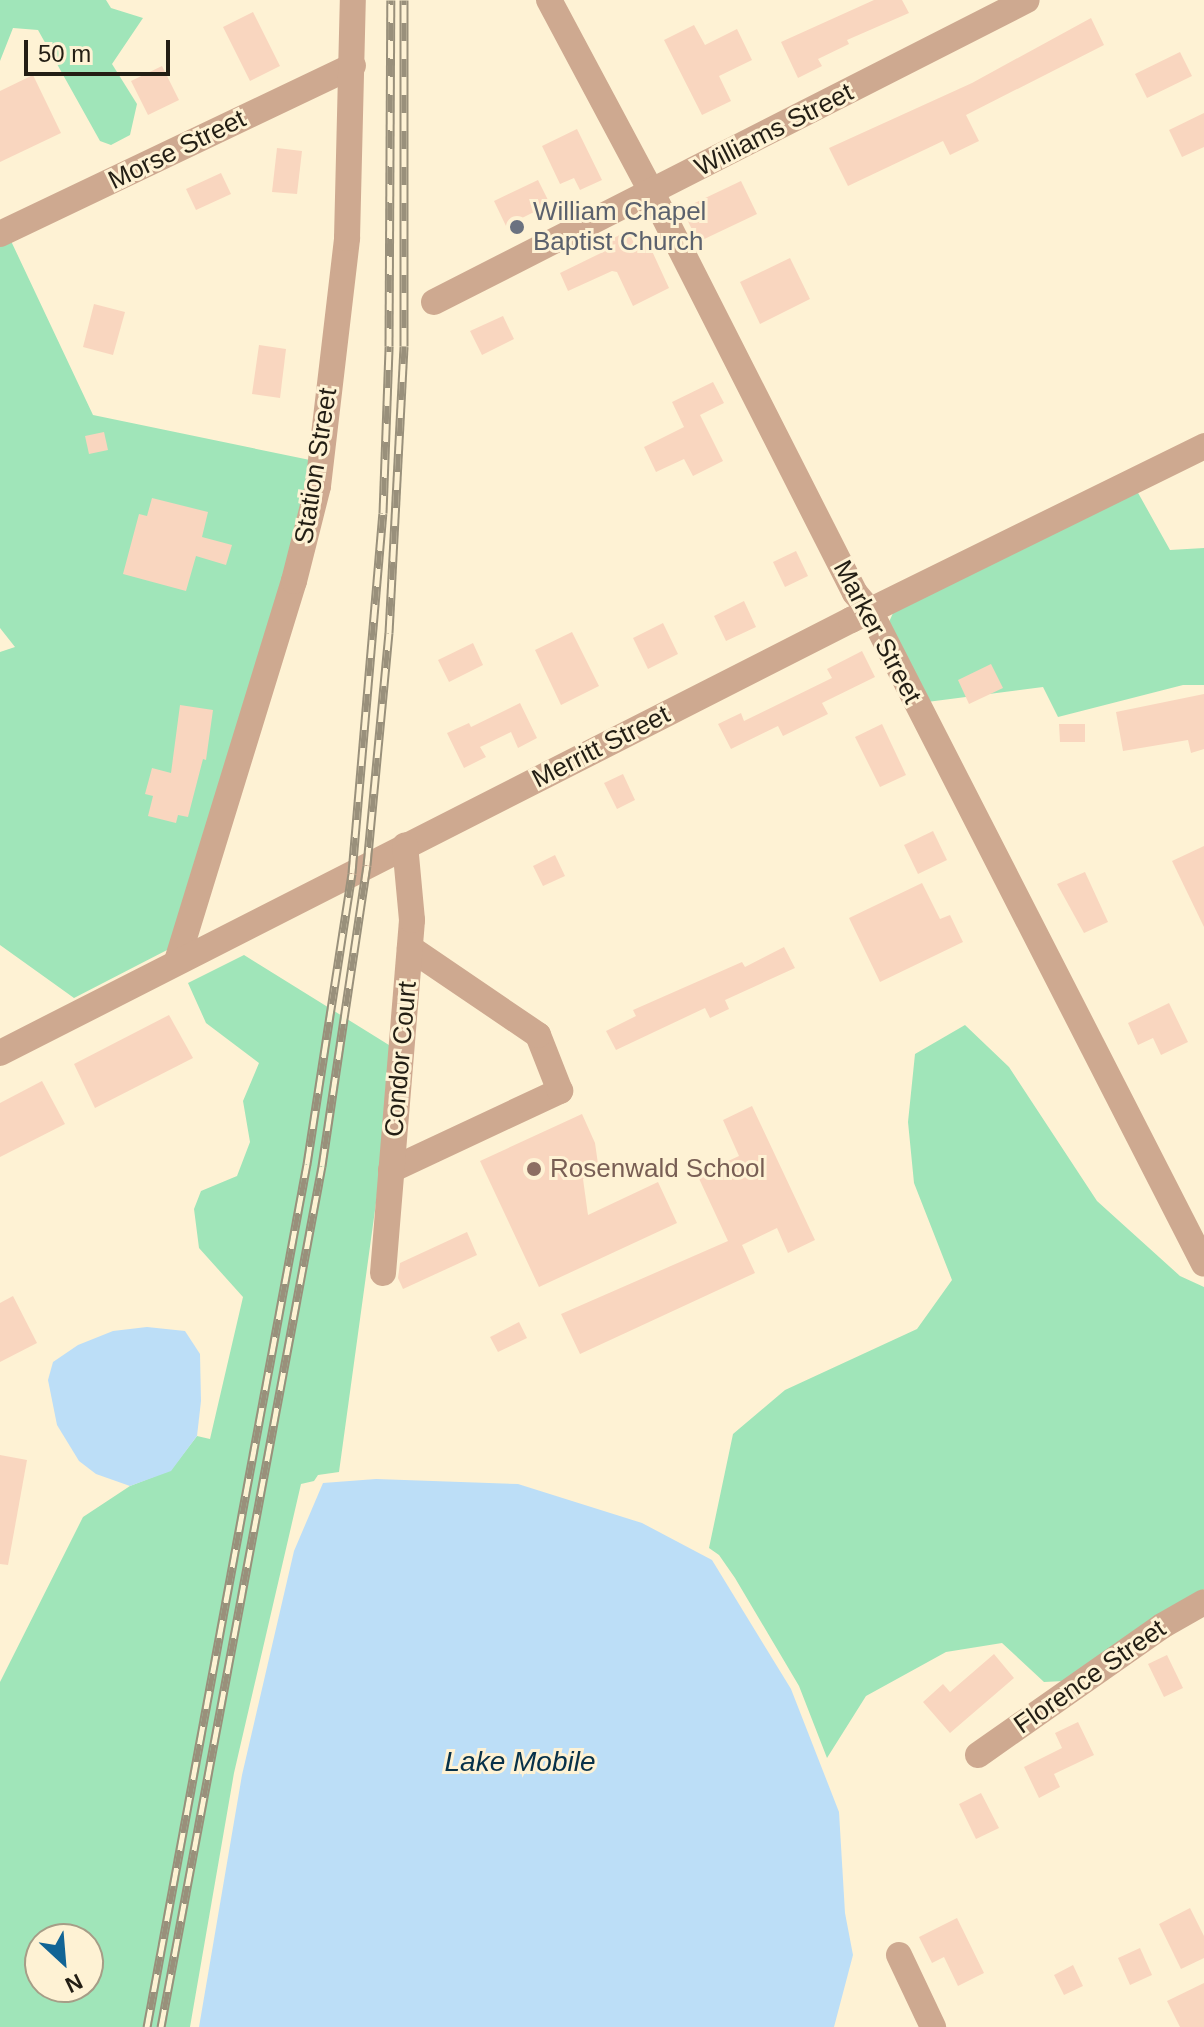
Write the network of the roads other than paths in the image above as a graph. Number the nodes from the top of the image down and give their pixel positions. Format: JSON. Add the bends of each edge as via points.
{"nodes":[{"id":1,"x":353,"y":0,"type":"edge"},
{"id":2,"x":549,"y":0,"type":"edge"},
{"id":3,"x":1027,"y":0,"type":"edge"},
{"id":4,"x":353,"y":66,"type":"junction"},
{"id":5,"x":652,"y":193,"type":"junction"},
{"id":6,"x":0,"y":234,"type":"edge"},
{"id":7,"x":434,"y":302,"type":"dead end"},
{"id":8,"x":1204,"y":446,"type":"edge"},
{"id":9,"x":870,"y":611,"type":"junction"},
{"id":10,"x":405,"y":845,"type":"junction"},
{"id":11,"x":410,"y":948,"type":"junction"},
{"id":12,"x":177,"y":961,"type":"junction"},
{"id":13,"x":0,"y":1053,"type":"edge"},
{"id":14,"x":391,"y":1170,"type":"junction"},
{"id":15,"x":1204,"y":1264,"type":"edge"},
{"id":16,"x":383,"y":1273,"type":"dead end"},
{"id":17,"x":1204,"y":1602,"type":"edge"},
{"id":18,"x":978,"y":1755,"type":"dead end"},
{"id":19,"x":899,"y":1955,"type":"dead end"},
{"id":20,"x":933,"y":2027,"type":"edge"}],
"edges":[{"from":1,"to":4,"type":"street","name":"Station Street"},
{"from":2,"to":5,"type":"street","name":"Marker Street"},
{"from":3,"to":5,"type":"street","name":"Williams Street"},
{"from":4,"to":6,"type":"street","name":"Morse Street"},
{"from":4,"to":12,"type":"street","name":"Station Street","via":[[347,238],[318,486],[290,595]]},
{"from":5,"to":7,"type":"street","name":"Williams Street"},
{"from":5,"to":9,"type":"street","name":"Marker Street","via":[[855,593]]},
{"from":8,"to":9,"type":"street","name":"Merritt Street"},
{"from":9,"to":10,"type":"street","name":"Merritt Street"},
{"from":9,"to":15,"type":"street","name":"Marker Street"},
{"from":10,"to":11,"type":"street","name":"Condor Court"},
{"from":10,"to":12,"type":"street","name":"Merritt Street"},
{"from":11,"to":14,"type":"street","name":"Condor Court"},
{"from":11,"to":14,"type":"street","via":[[538,1035],[560,1091]]},
{"from":12,"to":13,"type":"street","name":"Merritt Street"},
{"from":14,"to":16,"type":"street","name":"Condor Court"},
{"from":17,"to":18,"type":"street","name":"Florence Street"},
{"from":19,"to":20,"type":"street"}]}
